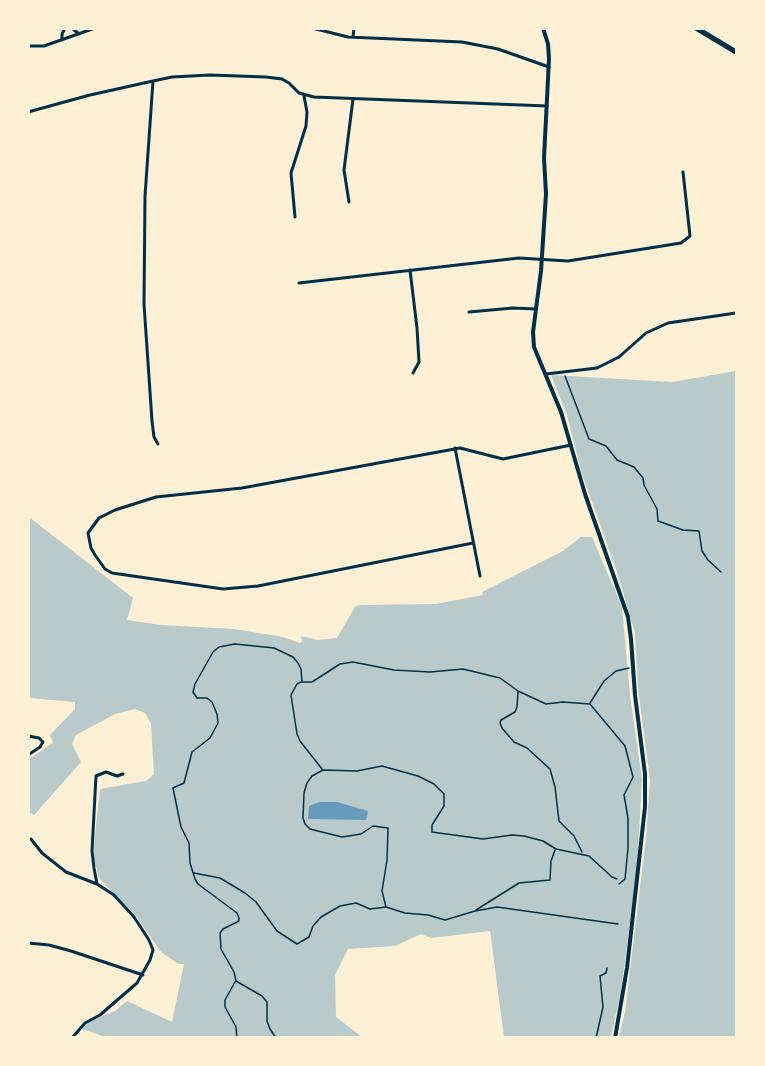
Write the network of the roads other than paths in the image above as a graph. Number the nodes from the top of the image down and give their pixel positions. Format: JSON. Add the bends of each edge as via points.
{"nodes":[{"id":1,"x":65,"y":28,"type":"edge"},
{"id":2,"x":72,"y":28,"type":"edge"},
{"id":3,"x":95,"y":28,"type":"edge"},
{"id":4,"x":312,"y":28,"type":"edge"},
{"id":5,"x":354,"y":28,"type":"edge"},
{"id":6,"x":543,"y":28,"type":"edge"},
{"id":7,"x":696,"y":28,"type":"edge"},
{"id":8,"x":79,"y":34,"type":"junction"},
{"id":9,"x":353,"y":37,"type":"junction"},
{"id":10,"x":63,"y":40,"type":"junction"},
{"id":11,"x":28,"y":46,"type":"edge"},
{"id":12,"x":736,"y":52,"type":"edge"},
{"id":13,"x":549,"y":67,"type":"junction"},
{"id":14,"x":153,"y":81,"type":"junction"},
{"id":15,"x":304,"y":96,"type":"junction"},
{"id":16,"x":353,"y":99,"type":"junction"},
{"id":17,"x":547,"y":106,"type":"junction"},
{"id":18,"x":28,"y":112,"type":"edge"},
{"id":19,"x":683,"y":172,"type":"dead end"},
{"id":20,"x":349,"y":202,"type":"dead end"},
{"id":21,"x":295,"y":217,"type":"dead end"},
{"id":22,"x":542,"y":260,"type":"junction"},
{"id":23,"x":410,"y":270,"type":"junction"},
{"id":24,"x":300,"y":283,"type":"dead end"},
{"id":25,"x":536,"y":309,"type":"junction"},
{"id":26,"x":469,"y":312,"type":"dead end"},
{"id":27,"x":736,"y":313,"type":"edge"},
{"id":28,"x":413,"y":373,"type":"dead end"},
{"id":29,"x":546,"y":375,"type":"junction"},
{"id":30,"x":158,"y":444,"type":"dead end"},
{"id":31,"x":571,"y":446,"type":"junction"},
{"id":32,"x":455,"y":448,"type":"junction"},
{"id":33,"x":473,"y":543,"type":"junction"},
{"id":34,"x":480,"y":576,"type":"dead end"},
{"id":35,"x":28,"y":736,"type":"edge"},
{"id":36,"x":28,"y":754,"type":"edge"},
{"id":37,"x":123,"y":774,"type":"dead end"},
{"id":38,"x":31,"y":839,"type":"dead end"},
{"id":39,"x":97,"y":884,"type":"junction"},
{"id":40,"x":28,"y":943,"type":"edge"},
{"id":41,"x":143,"y":975,"type":"junction"},
{"id":42,"x":72,"y":1038,"type":"edge"},
{"id":43,"x":615,"y":1038,"type":"edge"}],
"edges":[{"from":1,"to":10,"type":"street"},
{"from":2,"to":8,"type":"street"},
{"from":3,"to":8,"type":"street"},
{"from":4,"to":9,"type":"street"},
{"from":5,"to":9,"type":"street"},
{"from":6,"to":13,"type":"street"},
{"from":7,"to":12,"type":"highway"},
{"from":8,"to":10,"type":"street"},
{"from":9,"to":13,"type":"street","via":[[462,42],[498,49]]},
{"from":10,"to":11,"type":"street"},
{"from":13,"to":17,"type":"street"},
{"from":14,"to":15,"type":"street","via":[[210,75],[266,77],[289,83]]},
{"from":14,"to":18,"type":"street"},
{"from":14,"to":30,"type":"street","via":[[145,196],[144,294],[152,421]]},
{"from":15,"to":16,"type":"street"},
{"from":15,"to":21,"type":"street","via":[[306,126],[291,173]]},
{"from":16,"to":17,"type":"street"},
{"from":16,"to":20,"type":"street","via":[[344,170]]},
{"from":17,"to":22,"type":"street"},
{"from":19,"to":22,"type":"street","via":[[690,236],[685,241],[568,261]]},
{"from":22,"to":23,"type":"street","via":[[519,258]]},
{"from":22,"to":25,"type":"street"},
{"from":23,"to":24,"type":"street"},
{"from":23,"to":28,"type":"street","via":[[419,362]]},
{"from":25,"to":26,"type":"street"},
{"from":25,"to":29,"type":"street","via":[[534,347]]},
{"from":27,"to":29,"type":"street","via":[[661,325],[619,357],[597,368]]},
{"from":29,"to":31,"type":"street"},
{"from":31,"to":32,"type":"street","via":[[503,459]]},
{"from":31,"to":43,"type":"street","via":[[628,617],[646,791],[627,968]]},
{"from":32,"to":33,"type":"street"},
{"from":32,"to":33,"type":"street","via":[[242,488],[142,500],[99,518],[88,532],[91,548],[112,573],[223,589],[258,586]]},
{"from":33,"to":34,"type":"street"},
{"from":35,"to":36,"type":"street","via":[[43,742]]},
{"from":37,"to":39,"type":"street","via":[[106,772],[96,776],[92,851]]},
{"from":38,"to":39,"type":"street","via":[[42,854],[66,872]]},
{"from":39,"to":41,"type":"street","via":[[114,895],[149,940],[153,950]]},
{"from":40,"to":41,"type":"street","via":[[71,951]]},
{"from":41,"to":42,"type":"street"}]}
